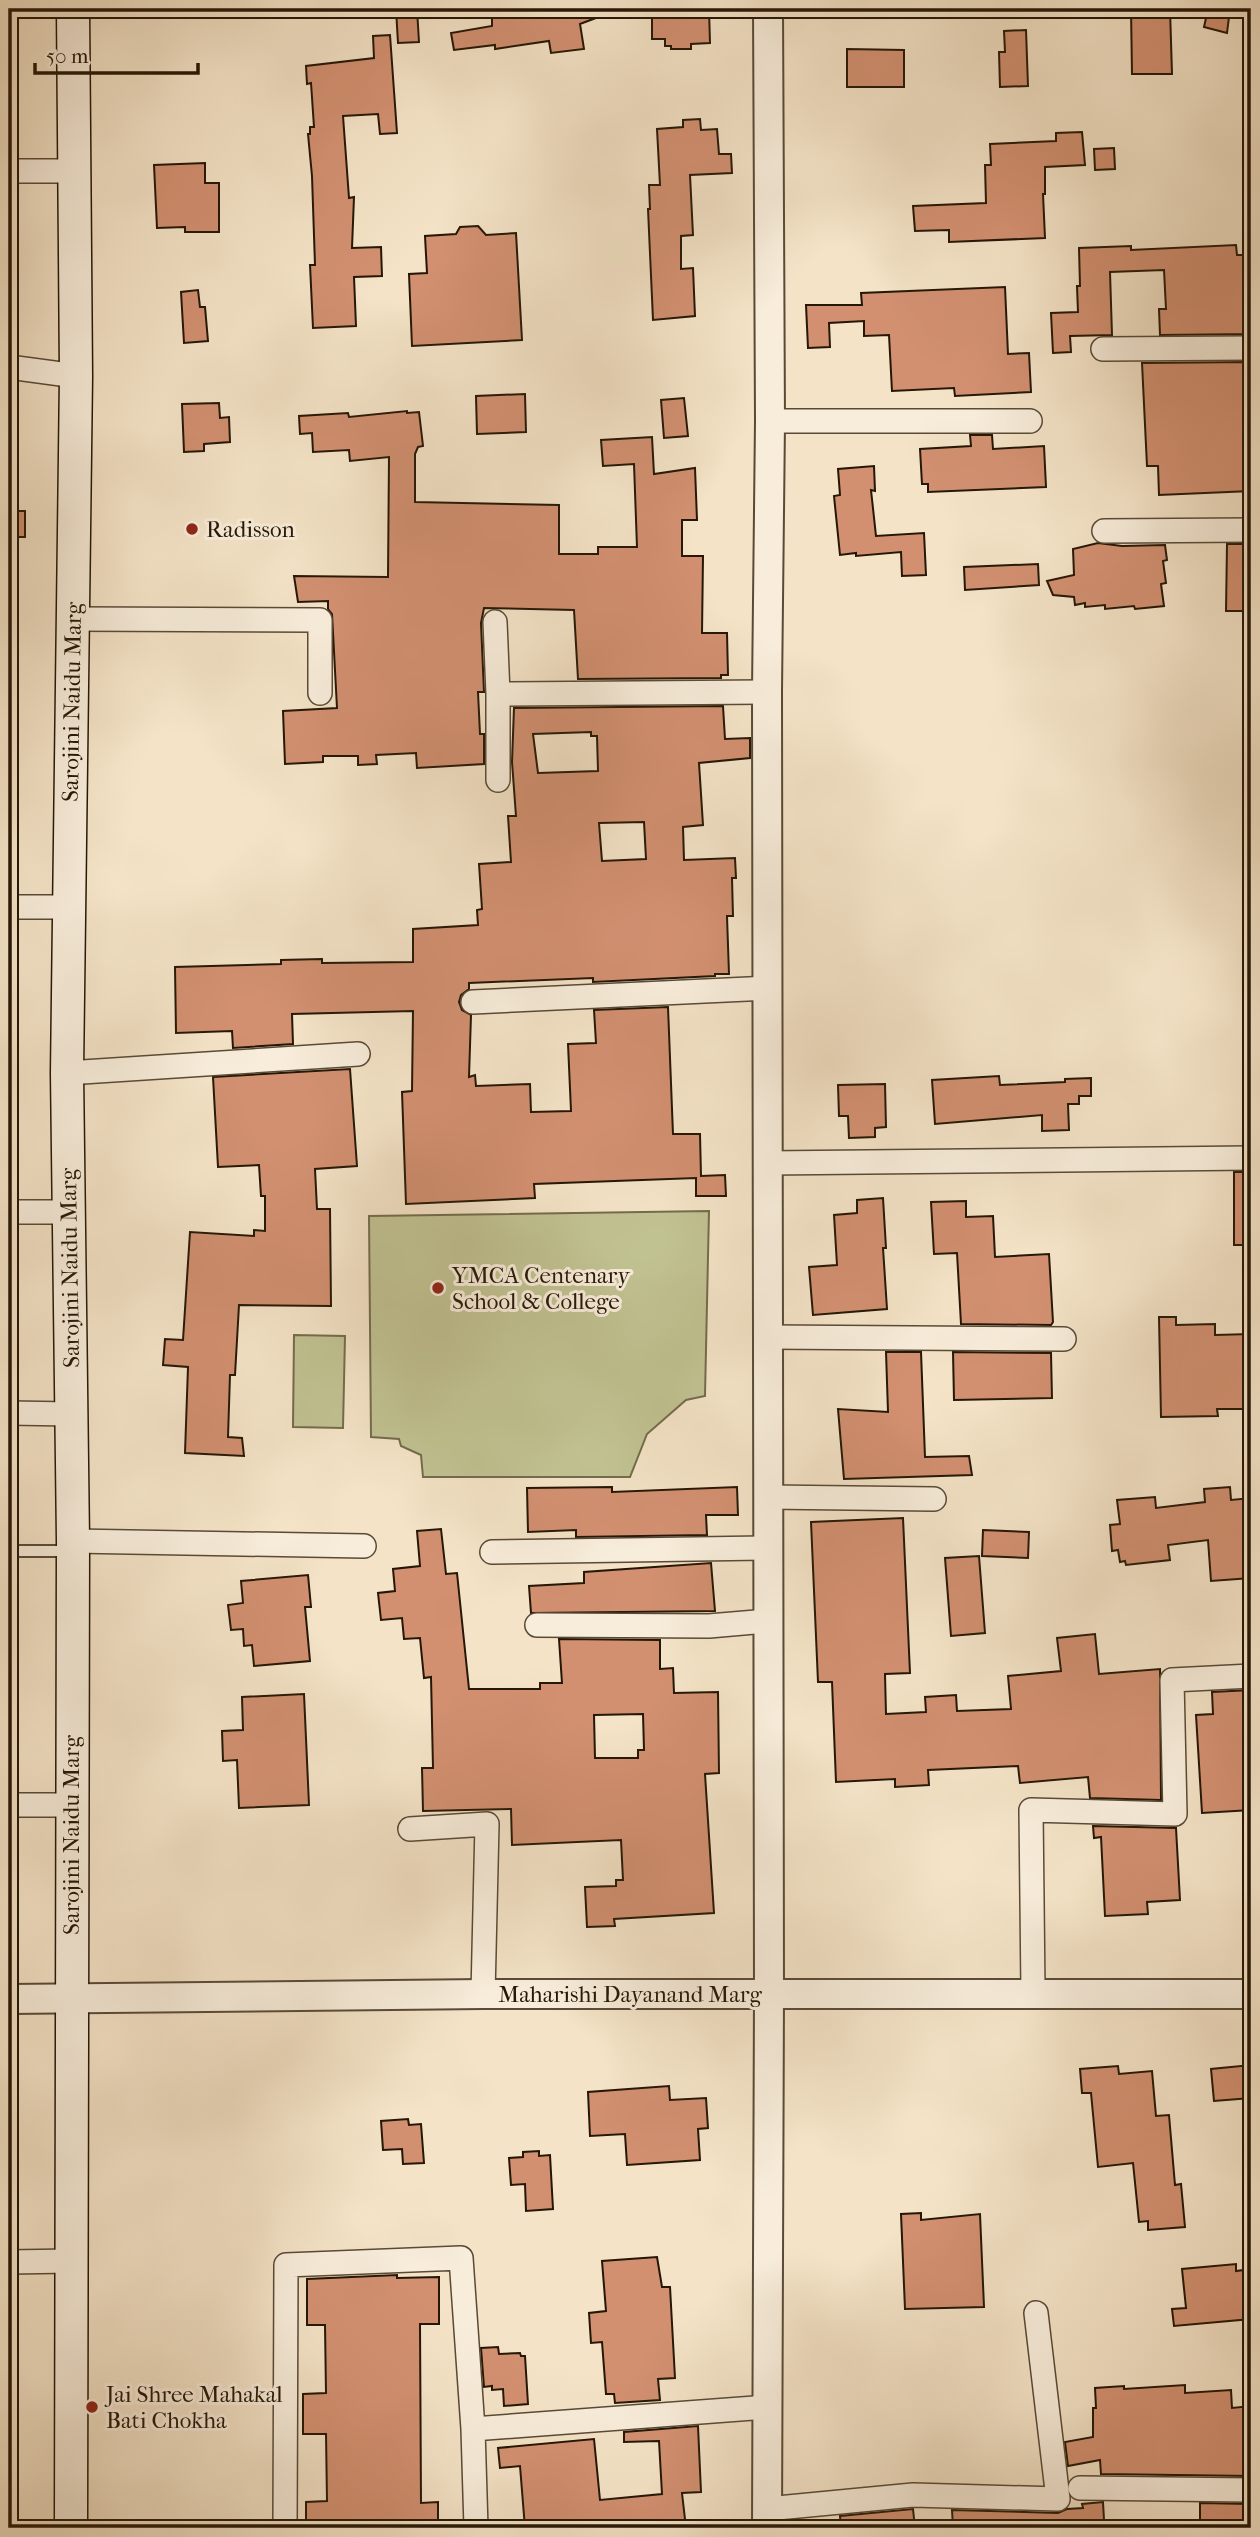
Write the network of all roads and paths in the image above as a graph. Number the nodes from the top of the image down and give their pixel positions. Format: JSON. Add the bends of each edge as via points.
{"nodes":[{"id":1,"x":73,"y":9,"type":"edge"},
{"id":2,"x":768,"y":9,"type":"edge"},
{"id":3,"x":9,"y":171,"type":"edge"},
{"id":4,"x":75,"y":171,"type":"junction"},
{"id":5,"x":1251,"y":348,"type":"edge"},
{"id":6,"x":1102,"y":349,"type":"dead end"},
{"id":7,"x":9,"y":367,"type":"edge"},
{"id":8,"x":76,"y":376,"type":"junction"},
{"id":9,"x":770,"y":421,"type":"junction"},
{"id":10,"x":1030,"y":421,"type":"dead end"},
{"id":11,"x":1251,"y":530,"type":"edge"},
{"id":12,"x":1104,"y":531,"type":"dead end"},
{"id":13,"x":73,"y":619,"type":"junction"},
{"id":14,"x":495,"y":622,"type":"dead end"},
{"id":15,"x":767,"y":692,"type":"junction"},
{"id":16,"x":320,"y":693,"type":"dead end"},
{"id":17,"x":498,"y":694,"type":"junction"},
{"id":18,"x":498,"y":780,"type":"dead end"},
{"id":19,"x":9,"y":907,"type":"edge"},
{"id":20,"x":69,"y":907,"type":"junction"},
{"id":21,"x":767,"y":988,"type":"junction"},
{"id":22,"x":473,"y":1002,"type":"dead end"},
{"id":23,"x":358,"y":1054,"type":"dead end"},
{"id":24,"x":67,"y":1073,"type":"junction"},
{"id":25,"x":1251,"y":1158,"type":"edge"},
{"id":26,"x":767,"y":1163,"type":"junction"},
{"id":27,"x":9,"y":1212,"type":"edge"},
{"id":28,"x":69,"y":1212,"type":"junction"},
{"id":29,"x":767,"y":1337,"type":"junction"},
{"id":30,"x":1064,"y":1339,"type":"dead end"},
{"id":31,"x":9,"y":1413,"type":"edge"},
{"id":32,"x":72,"y":1415,"type":"junction"},
{"id":33,"x":767,"y":1497,"type":"junction"},
{"id":34,"x":934,"y":1499,"type":"dead end"},
{"id":35,"x":72,"y":1546,"type":"junction"},
{"id":36,"x":364,"y":1546,"type":"dead end"},
{"id":37,"x":768,"y":1548,"type":"junction"},
{"id":38,"x":9,"y":1551,"type":"edge"},
{"id":39,"x":492,"y":1552,"type":"dead end"},
{"id":40,"x":767,"y":1621,"type":"junction"},
{"id":41,"x":537,"y":1625,"type":"dead end"},
{"id":42,"x":1251,"y":1676,"type":"edge"},
{"id":43,"x":9,"y":1805,"type":"edge"},
{"id":44,"x":71,"y":1805,"type":"junction"},
{"id":45,"x":410,"y":1829,"type":"dead end"},
{"id":46,"x":1033,"y":1992,"type":"junction"},
{"id":47,"x":769,"y":1993,"type":"junction"},
{"id":48,"x":483,"y":1994,"type":"junction"},
{"id":49,"x":1251,"y":1994,"type":"edge"},
{"id":50,"x":70,"y":1999,"type":"junction"},
{"id":51,"x":9,"y":2000,"type":"edge"},
{"id":52,"x":71,"y":2261,"type":"junction"},
{"id":53,"x":9,"y":2262,"type":"edge"},
{"id":54,"x":1035,"y":2313,"type":"dead end"},
{"id":55,"x":768,"y":2407,"type":"junction"},
{"id":56,"x":473,"y":2429,"type":"junction"},
{"id":57,"x":1080,"y":2488,"type":"dead end"},
{"id":58,"x":1251,"y":2490,"type":"edge"},
{"id":59,"x":766,"y":2519,"type":"edge"},
{"id":60,"x":71,"y":2528,"type":"edge"},
{"id":61,"x":285,"y":2528,"type":"edge"},
{"id":62,"x":476,"y":2528,"type":"edge"}],
"edges":[{"from":1,"to":4,"type":"main road","name":"Sarojini Naidu Marg"},
{"from":2,"to":9,"type":"street"},
{"from":3,"to":4,"type":"street"},
{"from":4,"to":8,"type":"main road","name":"Sarojini Naidu Marg"},
{"from":5,"to":6,"type":"street"},
{"from":7,"to":8,"type":"street"},
{"from":8,"to":13,"type":"main road","name":"Sarojini Naidu Marg"},
{"from":9,"to":10,"type":"street"},
{"from":9,"to":15,"type":"street"},
{"from":11,"to":12,"type":"street"},
{"from":13,"to":16,"type":"street","via":[[320,620]]},
{"from":13,"to":20,"type":"main road","name":"Sarojini Naidu Marg"},
{"from":14,"to":17,"type":"street"},
{"from":15,"to":17,"type":"street"},
{"from":15,"to":21,"type":"street"},
{"from":17,"to":18,"type":"street"},
{"from":19,"to":20,"type":"street"},
{"from":20,"to":24,"type":"main road","name":"Sarojini Naidu Marg"},
{"from":21,"to":22,"type":"street"},
{"from":21,"to":26,"type":"street"},
{"from":23,"to":24,"type":"street"},
{"from":24,"to":28,"type":"main road","name":"Sarojini Naidu Marg"},
{"from":25,"to":26,"type":"street"},
{"from":26,"to":29,"type":"street"},
{"from":27,"to":28,"type":"street"},
{"from":28,"to":32,"type":"main road","name":"Sarojini Naidu Marg"},
{"from":29,"to":30,"type":"street"},
{"from":29,"to":33,"type":"street"},
{"from":31,"to":32,"type":"street"},
{"from":32,"to":35,"type":"main road","name":"Sarojini Naidu Marg"},
{"from":33,"to":34,"type":"street"},
{"from":33,"to":37,"type":"street"},
{"from":35,"to":36,"type":"street"},
{"from":35,"to":38,"type":"lane"},
{"from":35,"to":44,"type":"main road","name":"Sarojini Naidu Marg"},
{"from":37,"to":39,"type":"street"},
{"from":37,"to":40,"type":"street"},
{"from":40,"to":41,"type":"street","via":[[709,1626]]},
{"from":40,"to":47,"type":"street"},
{"from":42,"to":46,"type":"street","via":[[1172,1680],[1175,1814],[1031,1810]]},
{"from":43,"to":44,"type":"street"},
{"from":44,"to":50,"type":"main road","name":"Sarojini Naidu Marg"},
{"from":45,"to":48,"type":"street","via":[[486,1824]]},
{"from":46,"to":47,"type":"street","name":"Maharishi Dayanand Marg"},
{"from":46,"to":49,"type":"street","name":"Maharishi Dayanand Marg"},
{"from":47,"to":48,"type":"street","name":"Maharishi Dayanand Marg"},
{"from":47,"to":55,"type":"street"},
{"from":48,"to":50,"type":"street","name":"Maharishi Dayanand Marg"},
{"from":50,"to":51,"type":"street","name":"Maharishi Dayanand Marg"},
{"from":50,"to":52,"type":"main road","name":"Sarojini Naidu Marg"},
{"from":52,"to":53,"type":"street"},
{"from":52,"to":60,"type":"main road","name":"Sarojini Naidu Marg"},
{"from":54,"to":59,"type":"street","via":[[1058,2499],[914,2495]]},
{"from":55,"to":56,"type":"street"},
{"from":55,"to":59,"type":"street"},
{"from":56,"to":61,"type":"street","via":[[461,2258],[286,2265]]},
{"from":56,"to":62,"type":"street"},
{"from":57,"to":58,"type":"street"}]}
